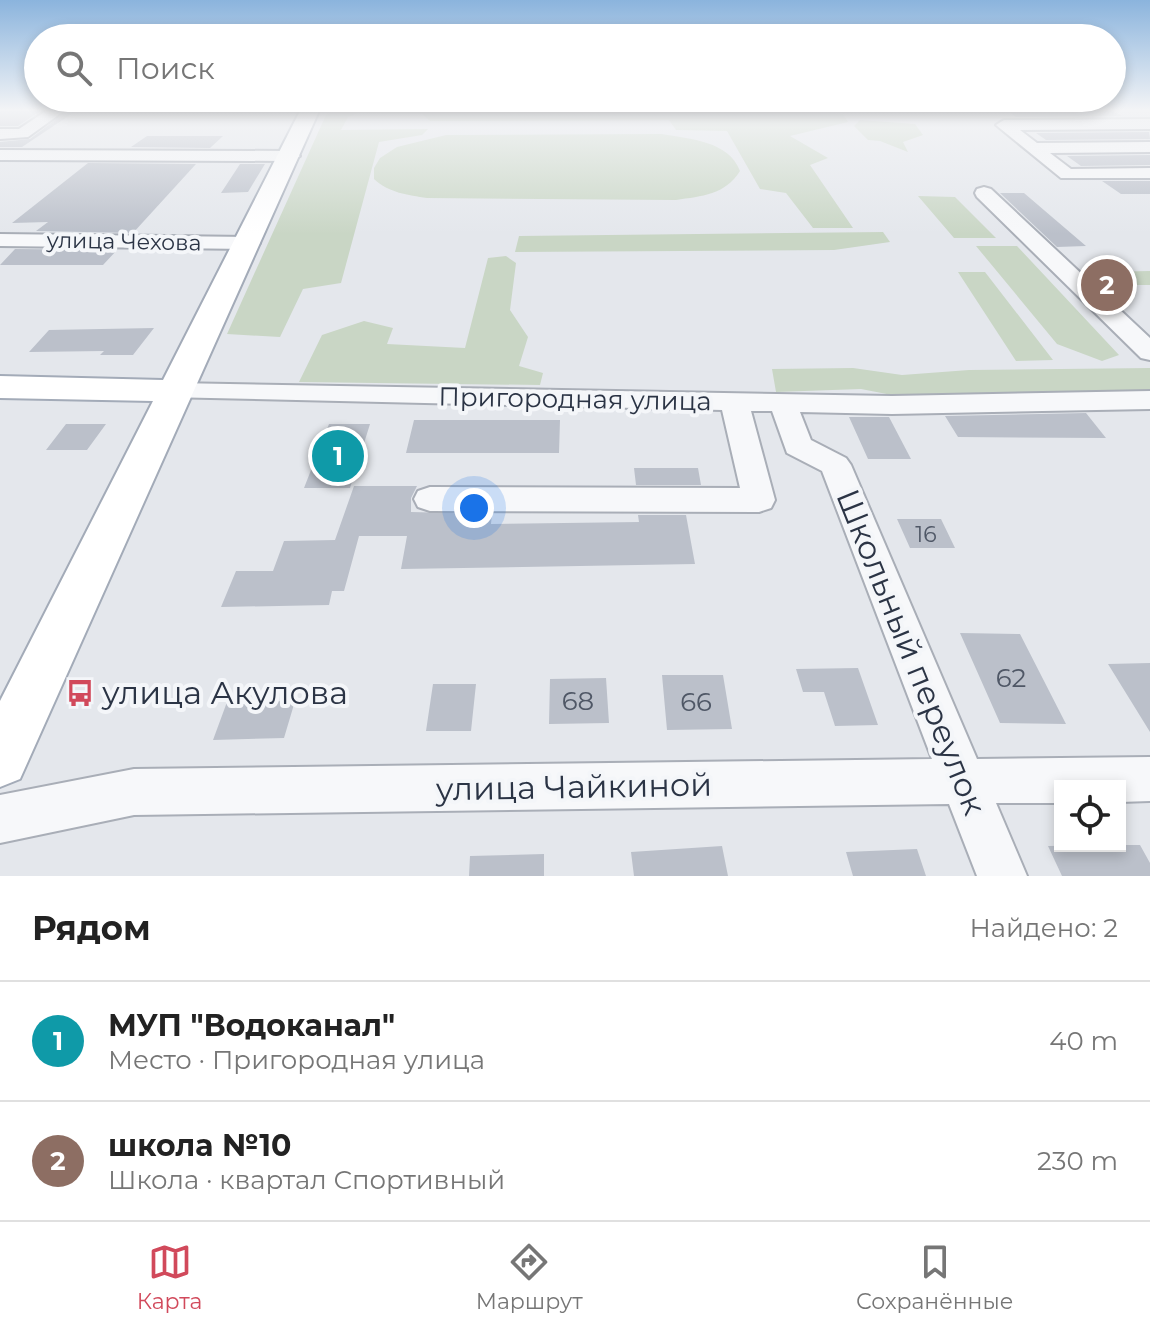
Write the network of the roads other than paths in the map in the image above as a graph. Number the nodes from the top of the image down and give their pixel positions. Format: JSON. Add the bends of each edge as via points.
{"nodes":[{"id":1,"x":293,"y":152,"type":"edge"},
{"id":2,"x":1037,"y":152,"type":"edge"},
{"id":3,"x":0,"y":155,"type":"edge"},
{"id":4,"x":291,"y":156,"type":"junction"},
{"id":5,"x":1150,"y":173,"type":"edge"},
{"id":6,"x":984,"y":193,"type":"dead end"},
{"id":7,"x":0,"y":240,"type":"edge"},
{"id":8,"x":249,"y":243,"type":"junction"},
{"id":9,"x":1150,"y":352,"type":"edge"},
{"id":10,"x":0,"y":387,"type":"edge"},
{"id":11,"x":175,"y":391,"type":"junction"},
{"id":12,"x":1150,"y":400,"type":"edge"},
{"id":13,"x":734,"y":402,"type":"junction"},
{"id":14,"x":783,"y":403,"type":"junction"},
{"id":15,"x":430,"y":499,"type":"dead end"},
{"id":16,"x":0,"y":760,"type":"edge"},
{"id":17,"x":1150,"y":779,"type":"edge"},
{"id":18,"x":964,"y":782,"type":"junction"},
{"id":19,"x":0,"y":819,"type":"edge"},
{"id":20,"x":1002,"y":876,"type":"edge"}],
"edges":[{"from":1,"to":4,"type":"main road"},
{"from":2,"to":5,"type":"street","via":[[1067,174]]},
{"from":3,"to":4,"type":"street"},
{"from":4,"to":8,"type":"main road"},
{"from":6,"to":9,"type":"street"},
{"from":7,"to":8,"type":"street","name":"улица Чехова"},
{"from":8,"to":11,"type":"main road"},
{"from":10,"to":11,"type":"main road","name":"Пригородная улица"},
{"from":11,"to":13,"type":"street","name":"Пригородная улица"},
{"from":11,"to":16,"type":"main road"},
{"from":12,"to":14,"type":"street","name":"Пригородная улица"},
{"from":13,"to":14,"type":"street","name":"Пригородная улица"},
{"from":13,"to":15,"type":"street","via":[[759,500]]},
{"from":14,"to":18,"type":"street","name":"Школьный переулок","via":[[798,446],[835,465]]},
{"from":17,"to":18,"type":"street","name":"улица Чайкиной"},
{"from":18,"to":19,"type":"street","name":"улица Чайкиной","via":[[134,792]]},
{"from":18,"to":20,"type":"street","name":"Школьный переулок"}]}
